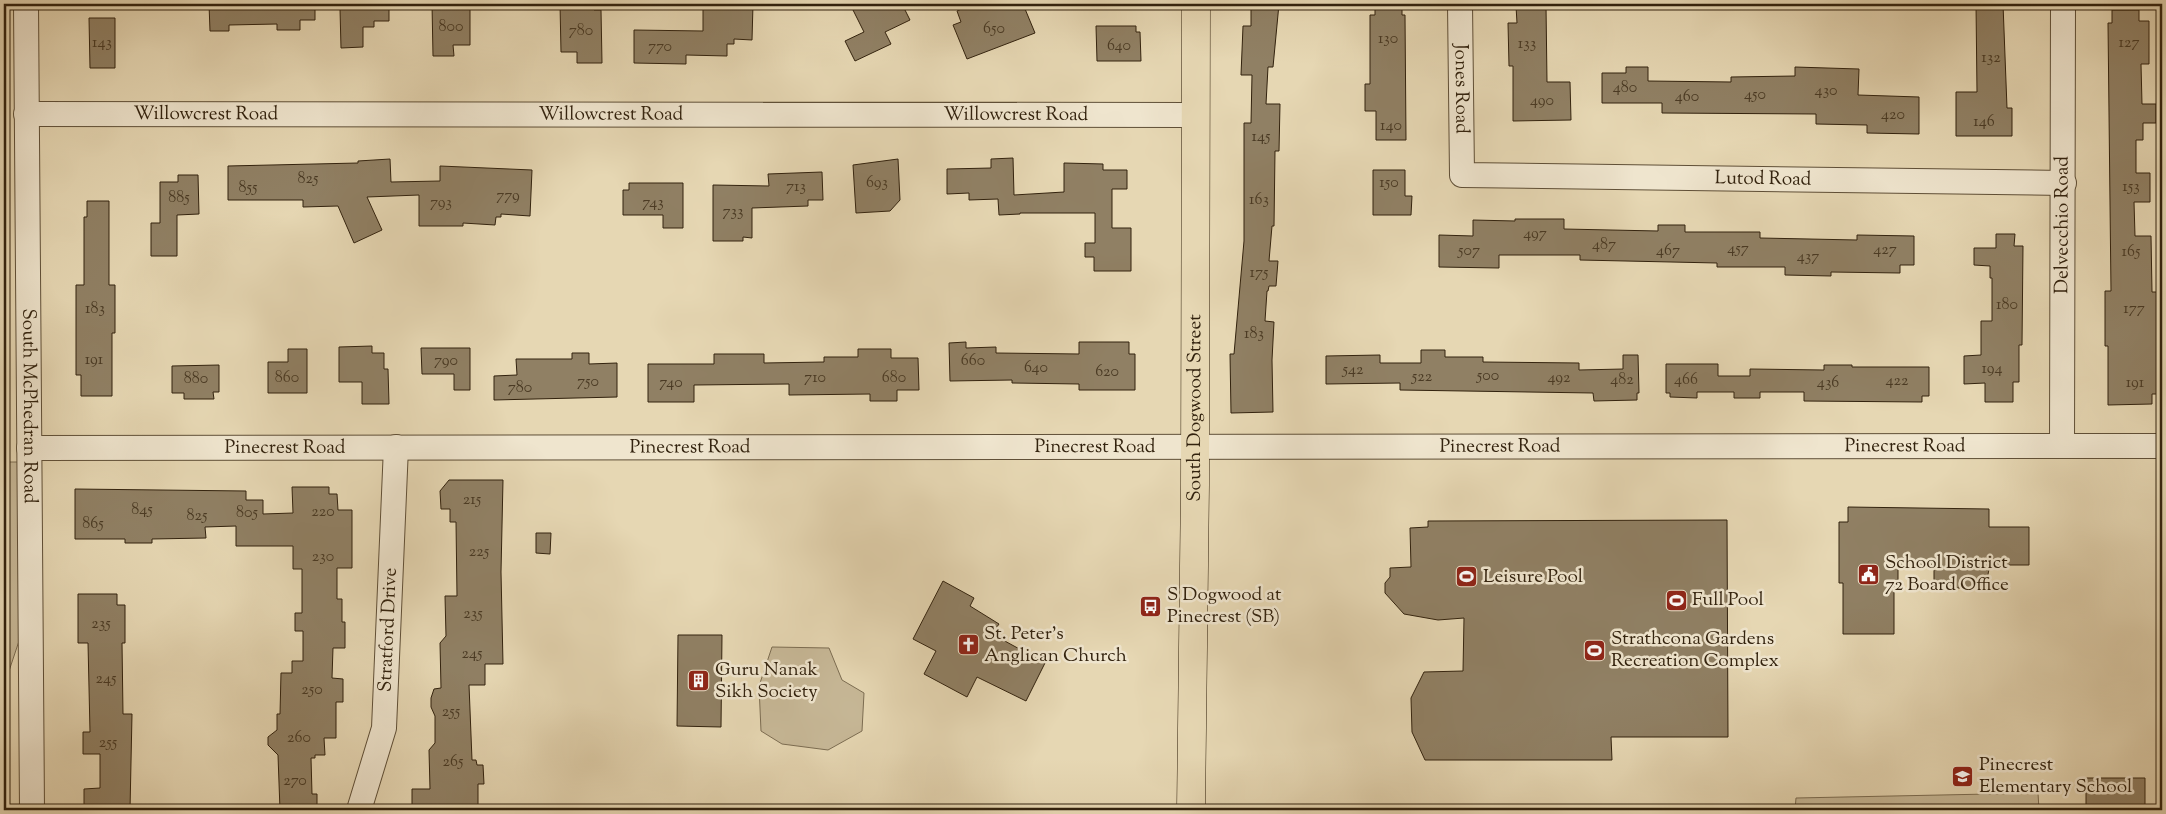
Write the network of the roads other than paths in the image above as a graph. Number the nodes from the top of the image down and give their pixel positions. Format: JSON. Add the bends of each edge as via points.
{"nodes":[{"id":1,"x":26,"y":4,"type":"edge"},
{"id":2,"x":1196,"y":4,"type":"edge"},
{"id":3,"x":1460,"y":4,"type":"edge"},
{"id":4,"x":2063,"y":4,"type":"edge"},
{"id":5,"x":26,"y":114,"type":"junction"},
{"id":6,"x":1195,"y":115,"type":"junction"},
{"id":7,"x":1462,"y":175,"type":"joint"},
{"id":8,"x":2064,"y":183,"type":"junction"},
{"id":9,"x":2062,"y":446,"type":"junction"},
{"id":10,"x":2162,"y":446,"type":"edge"},
{"id":11,"x":396,"y":447,"type":"junction"},
{"id":12,"x":1195,"y":447,"type":"junction"},
{"id":13,"x":29,"y":448,"type":"junction"},
{"id":14,"x":32,"y":810,"type":"edge"},
{"id":15,"x":359,"y":810,"type":"edge"},
{"id":16,"x":1191,"y":810,"type":"edge"}],
"edges":[{"from":1,"to":5,"type":"street","name":"South McPhedran Road"},
{"from":2,"to":6,"type":"main road","name":"South Dogwood Street"},
{"from":3,"to":7,"type":"street","name":"Jones Road"},
{"from":4,"to":8,"type":"street","name":"Delvecchio Road"},
{"from":5,"to":6,"type":"street","name":"Willowcrest Road"},
{"from":5,"to":13,"type":"street","name":"South McPhedran Road"},
{"from":6,"to":12,"type":"main road","name":"South Dogwood Street"},
{"from":7,"to":8,"type":"street","name":"Lutod Road"},
{"from":8,"to":9,"type":"street","name":"Delvecchio Road"},
{"from":9,"to":10,"type":"street","name":"Pinecrest Road"},
{"from":9,"to":12,"type":"street","name":"Pinecrest Road"},
{"from":11,"to":12,"type":"street","name":"Pinecrest Road"},
{"from":11,"to":13,"type":"street","name":"Pinecrest Road"},
{"from":11,"to":15,"type":"street","name":"Stratford Drive","via":[[384,728]]},
{"from":12,"to":16,"type":"main road","name":"South Dogwood Street"},
{"from":13,"to":14,"type":"street","name":"South McPhedran Road"}]}
